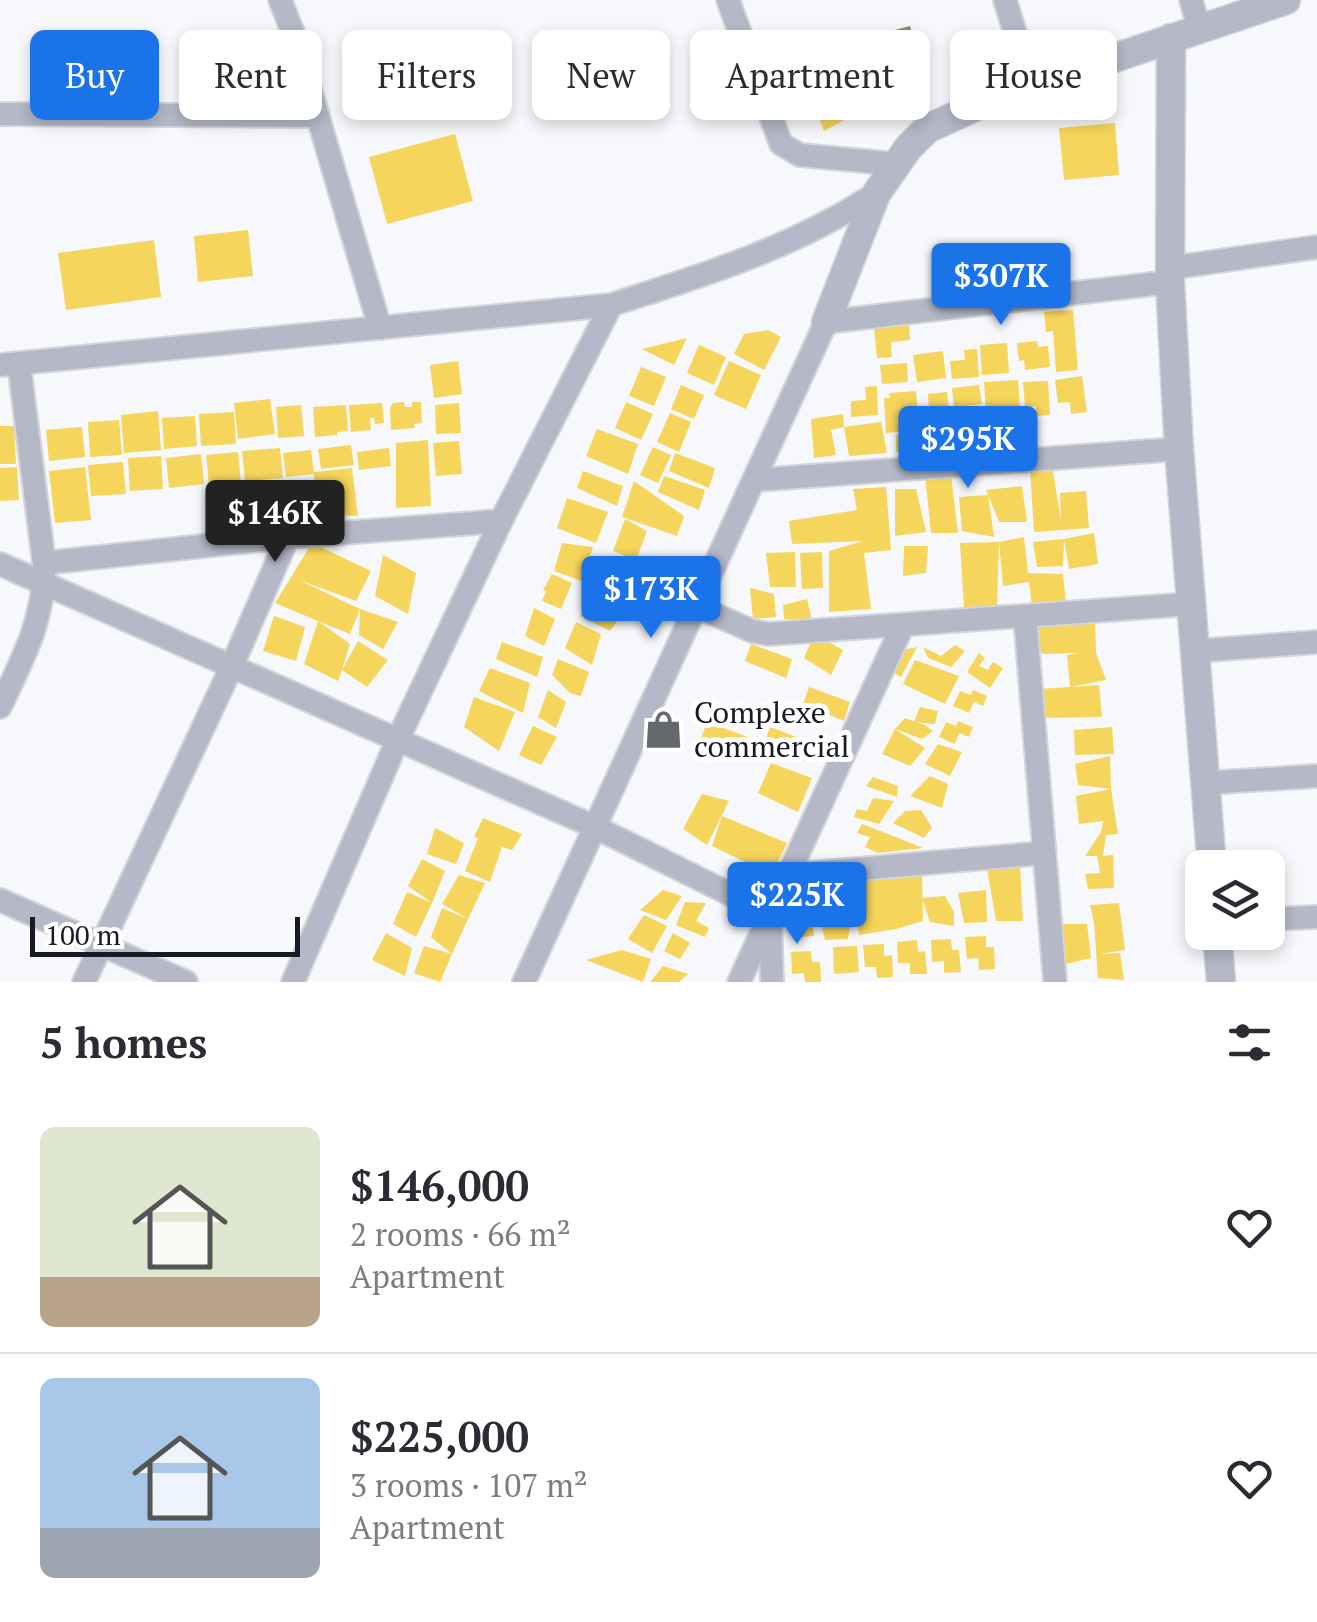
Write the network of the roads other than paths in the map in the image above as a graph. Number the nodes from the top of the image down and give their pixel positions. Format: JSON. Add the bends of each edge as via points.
{"nodes":[{"id":1,"x":280,"y":0,"type":"edge"},
{"id":2,"x":728,"y":0,"type":"edge"},
{"id":3,"x":1004,"y":0,"type":"edge"},
{"id":4,"x":1191,"y":0,"type":"edge"},
{"id":5,"x":1286,"y":0,"type":"edge"},
{"id":6,"x":1199,"y":28,"type":"junction"},
{"id":7,"x":292,"y":30,"type":"edge"},
{"id":8,"x":1014,"y":30,"type":"edge"},
{"id":9,"x":1170,"y":38,"type":"junction"},
{"id":10,"x":1117,"y":56,"type":"edge"},
{"id":11,"x":0,"y":114,"type":"edge"},
{"id":12,"x":179,"y":115,"type":"edge"},
{"id":13,"x":950,"y":117,"type":"edge"},
{"id":14,"x":319,"y":120,"type":"edge"},
{"id":15,"x":896,"y":164,"type":"junction"},
{"id":16,"x":876,"y":194,"type":"junction"},
{"id":17,"x":1317,"y":247,"type":"edge"},
{"id":18,"x":1170,"y":275,"type":"junction"},
{"id":19,"x":611,"y":305,"type":"junction"},
{"id":20,"x":826,"y":322,"type":"junction"},
{"id":21,"x":380,"y":328,"type":"junction"},
{"id":22,"x":10,"y":364,"type":"edge"},
{"id":23,"x":1179,"y":449,"type":"junction"},
{"id":24,"x":754,"y":480,"type":"junction"},
{"id":25,"x":502,"y":521,"type":"junction"},
{"id":26,"x":288,"y":537,"type":"junction"},
{"id":27,"x":0,"y":564,"type":"edge"},
{"id":28,"x":44,"y":573,"type":"junction"},
{"id":29,"x":1191,"y":604,"type":"junction"},
{"id":30,"x":696,"y":606,"type":"junction"},
{"id":31,"x":1025,"y":616,"type":"junction"},
{"id":32,"x":903,"y":625,"type":"junction"},
{"id":33,"x":1317,"y":642,"type":"edge"},
{"id":34,"x":1195,"y":652,"type":"junction"},
{"id":35,"x":232,"y":668,"type":"junction"},
{"id":36,"x":0,"y":706,"type":"edge"},
{"id":37,"x":398,"y":740,"type":"junction"},
{"id":38,"x":1317,"y":776,"type":"edge"},
{"id":39,"x":1206,"y":783,"type":"junction"},
{"id":40,"x":595,"y":827,"type":"junction"},
{"id":41,"x":1211,"y":850,"type":"edge"},
{"id":42,"x":1044,"y":853,"type":"junction"},
{"id":43,"x":788,"y":876,"type":"junction"},
{"id":44,"x":0,"y":900,"type":"edge"},
{"id":45,"x":770,"y":914,"type":"junction"},
{"id":46,"x":1317,"y":917,"type":"edge"},
{"id":47,"x":1285,"y":918,"type":"edge"},
{"id":48,"x":101,"y":945,"type":"junction"},
{"id":49,"x":1218,"y":950,"type":"edge"},
{"id":50,"x":84,"y":982,"type":"edge"},
{"id":51,"x":186,"y":982,"type":"edge"},
{"id":52,"x":293,"y":982,"type":"edge"},
{"id":53,"x":524,"y":982,"type":"edge"},
{"id":54,"x":739,"y":982,"type":"edge"},
{"id":55,"x":772,"y":982,"type":"edge"},
{"id":56,"x":1055,"y":982,"type":"edge"},
{"id":57,"x":1221,"y":982,"type":"edge"}],
"edges":[{"from":1,"to":7,"type":"street"},
{"from":2,"to":15,"type":"street","via":[[781,144],[800,155]]},
{"from":3,"to":8,"type":"street"},
{"from":4,"to":6,"type":"street"},
{"from":5,"to":6,"type":"street"},
{"from":6,"to":9,"type":"street"},
{"from":9,"to":10,"type":"street"},
{"from":9,"to":18,"type":"street"},
{"from":11,"to":12,"type":"street"},
{"from":13,"to":15,"type":"street","via":[[927,129]]},
{"from":14,"to":21,"type":"street"},
{"from":15,"to":16,"type":"street"},
{"from":16,"to":19,"type":"street","via":[[786,241]]},
{"from":16,"to":20,"type":"street"},
{"from":17,"to":18,"type":"street"},
{"from":18,"to":20,"type":"street"},
{"from":18,"to":23,"type":"street"},
{"from":19,"to":21,"type":"street"},
{"from":19,"to":25,"type":"street"},
{"from":20,"to":24,"type":"street"},
{"from":21,"to":22,"type":"street"},
{"from":22,"to":28,"type":"street"},
{"from":23,"to":24,"type":"street"},
{"from":23,"to":29,"type":"street"},
{"from":24,"to":30,"type":"street"},
{"from":25,"to":26,"type":"street"},
{"from":25,"to":37,"type":"street"},
{"from":26,"to":28,"type":"street"},
{"from":26,"to":35,"type":"street"},
{"from":27,"to":28,"type":"street"},
{"from":28,"to":35,"type":"street"},
{"from":28,"to":36,"type":"street","via":[[35,630]]},
{"from":29,"to":31,"type":"street"},
{"from":29,"to":34,"type":"street"},
{"from":30,"to":32,"type":"street","via":[[768,634]]},
{"from":30,"to":40,"type":"street"},
{"from":31,"to":32,"type":"street"},
{"from":31,"to":42,"type":"street"},
{"from":32,"to":43,"type":"street"},
{"from":33,"to":34,"type":"street"},
{"from":34,"to":39,"type":"street"},
{"from":35,"to":37,"type":"street"},
{"from":35,"to":48,"type":"street"},
{"from":37,"to":40,"type":"street"},
{"from":37,"to":52,"type":"street"},
{"from":38,"to":39,"type":"street"},
{"from":39,"to":41,"type":"street"},
{"from":40,"to":45,"type":"street"},
{"from":40,"to":53,"type":"street"},
{"from":42,"to":43,"type":"street"},
{"from":42,"to":56,"type":"street"},
{"from":43,"to":45,"type":"street"},
{"from":44,"to":48,"type":"street"},
{"from":45,"to":54,"type":"street"},
{"from":45,"to":55,"type":"street"},
{"from":46,"to":47,"type":"street"},
{"from":48,"to":50,"type":"street"},
{"from":48,"to":51,"type":"street"},
{"from":49,"to":57,"type":"street"}]}
